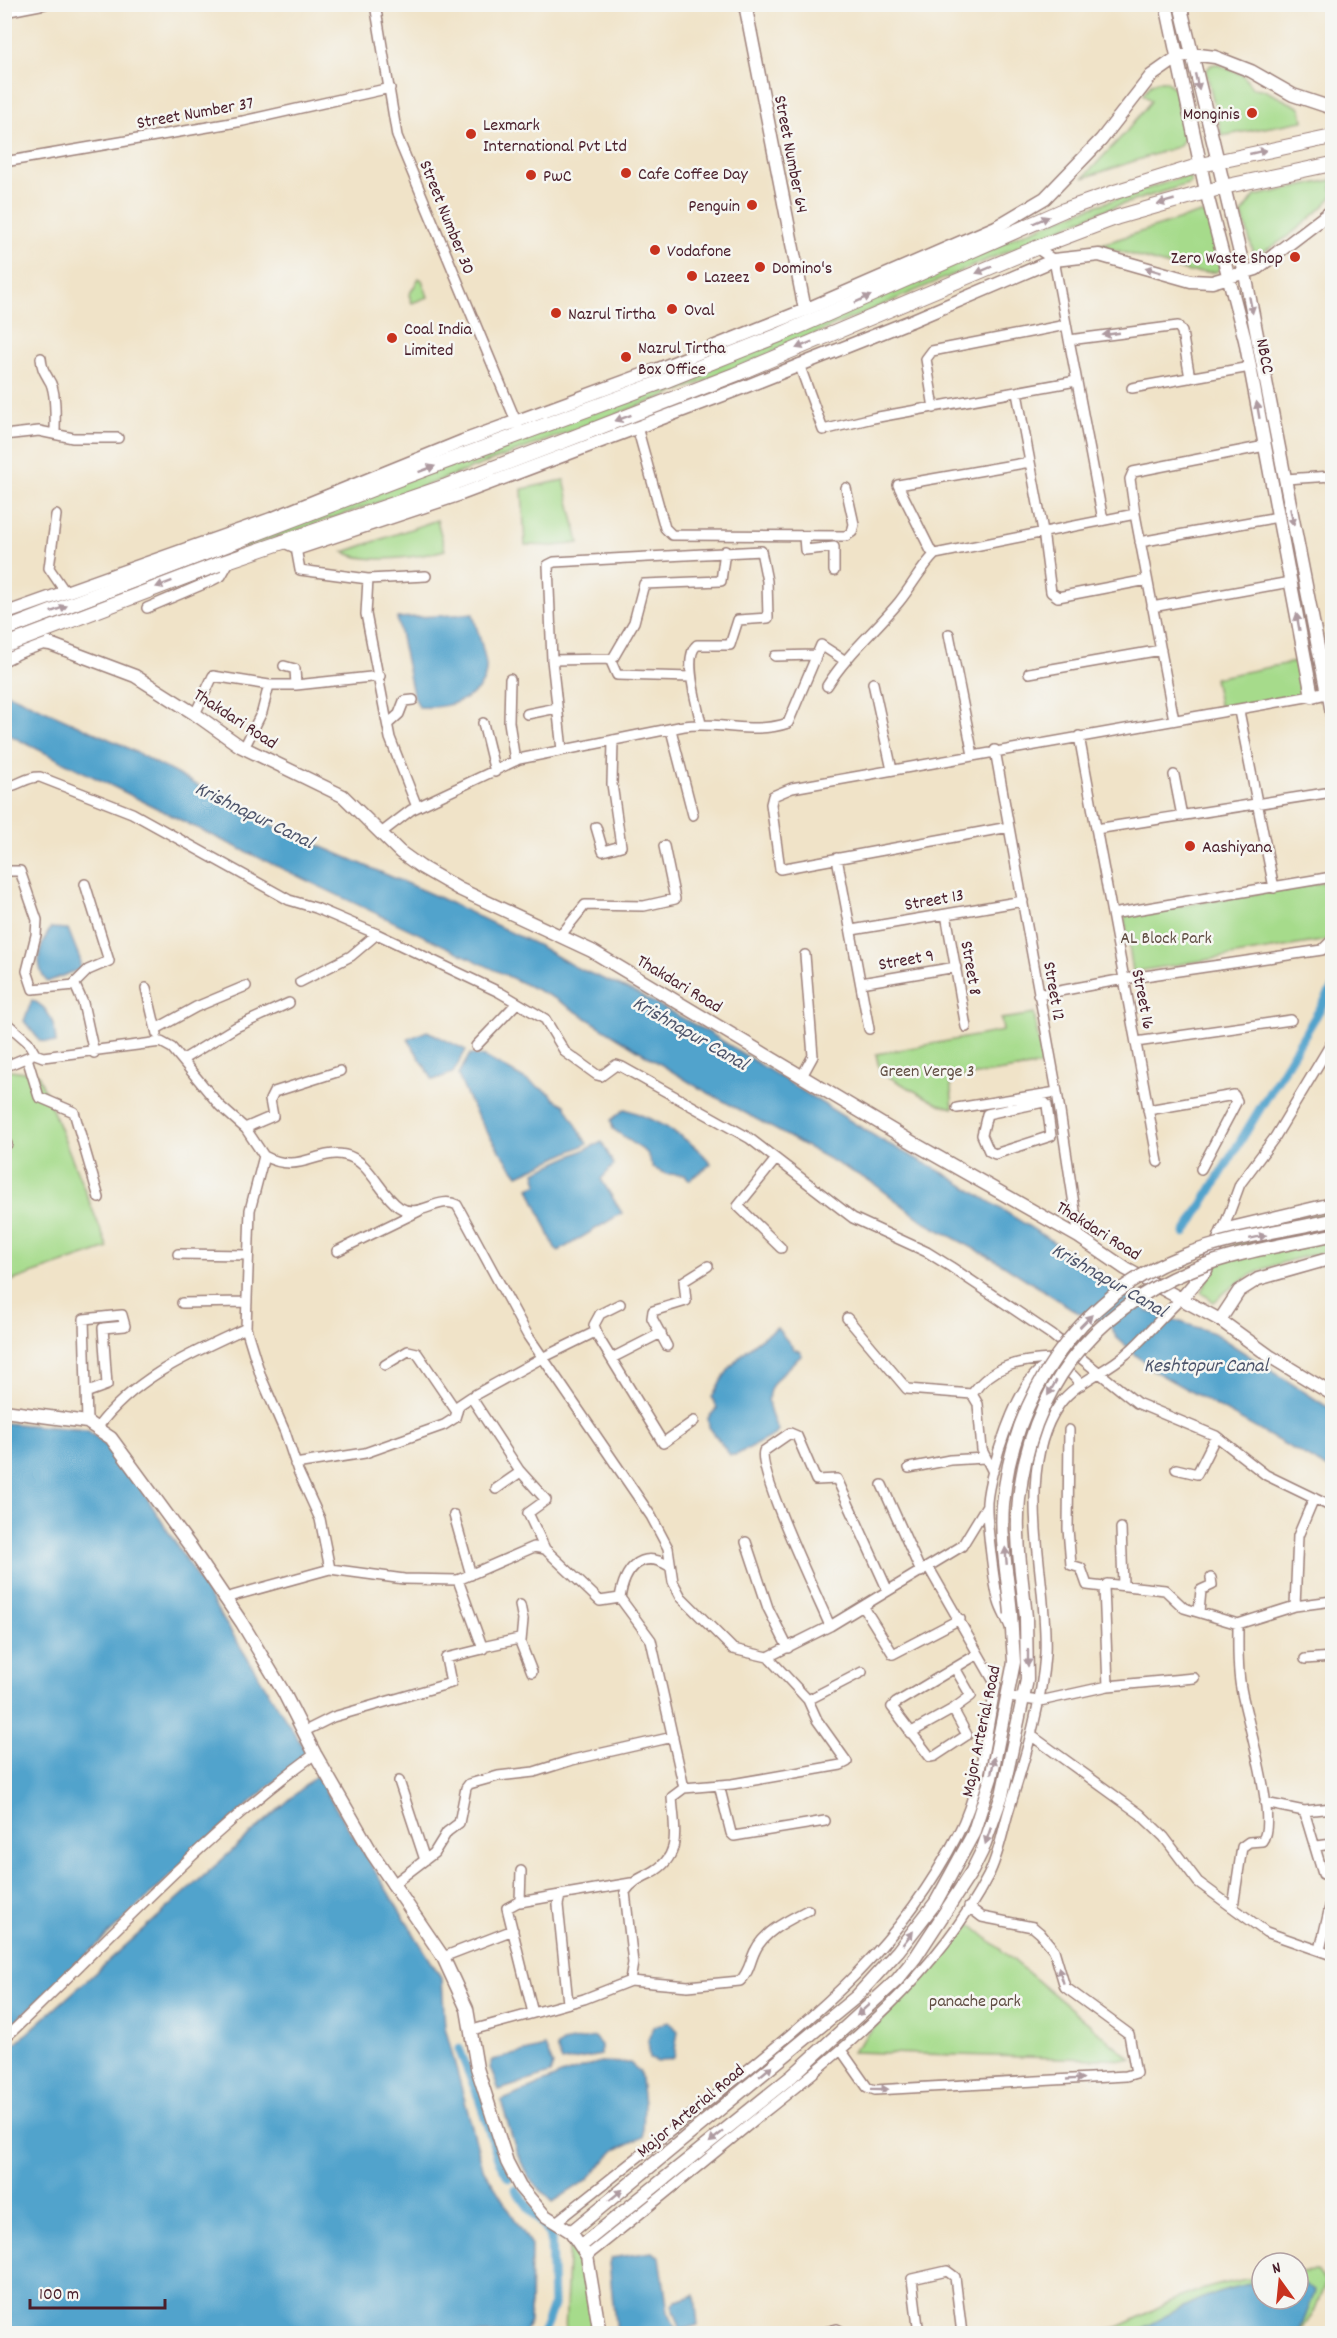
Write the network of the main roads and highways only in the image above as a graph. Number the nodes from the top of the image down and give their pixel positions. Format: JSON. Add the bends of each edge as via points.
{"nodes":[{"id":1,"x":1332,"y":137,"type":"edge"},
{"id":2,"x":1332,"y":164,"type":"edge"},
{"id":3,"x":221,"y":558,"type":"junction"},
{"id":4,"x":4,"y":630,"type":"edge"},
{"id":5,"x":4,"y":644,"type":"edge"}],
"edges":[{"from":3,"to":1,"type":"main road","one_way":true,"via":[[519,427],[662,382],[782,334],[1064,210],[1201,165]]},
{"from":2,"to":3,"type":"main road","one_way":true,"via":[[1206,191],[1118,217],[734,375],[446,486]]},
{"from":4,"to":3,"type":"main road","one_way":true},
{"from":3,"to":5,"type":"main road","one_way":true,"bridge":true}]}
